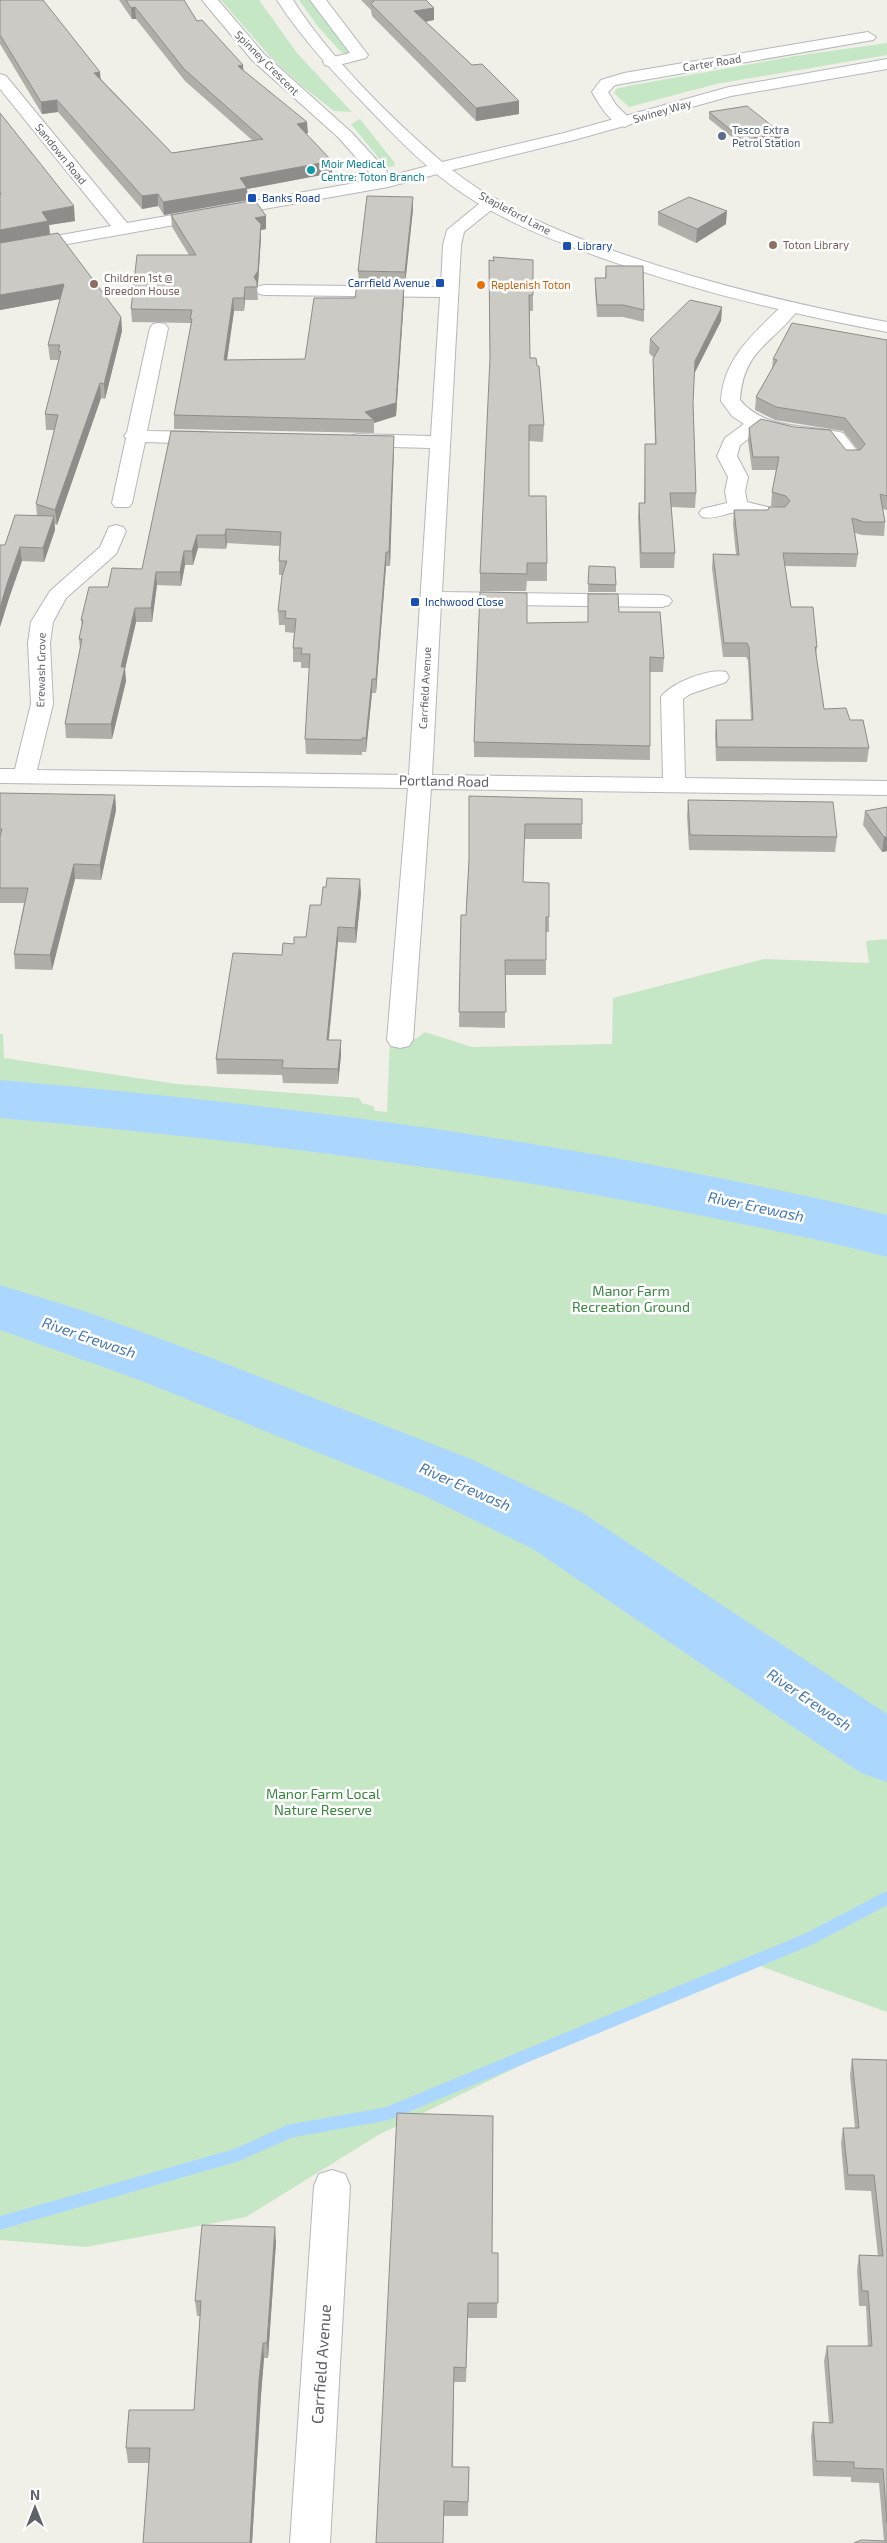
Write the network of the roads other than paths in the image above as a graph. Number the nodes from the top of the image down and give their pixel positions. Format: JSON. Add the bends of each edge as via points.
{"nodes":[{"id":1,"x":210,"y":0,"type":"edge"},
{"id":2,"x":285,"y":0,"type":"edge"},
{"id":3,"x":318,"y":0,"type":"edge"},
{"id":4,"x":868,"y":37,"type":"dead end"},
{"id":5,"x":331,"y":62,"type":"junction"},
{"id":6,"x":887,"y":64,"type":"edge"},
{"id":7,"x":0,"y":79,"type":"edge"},
{"id":8,"x":625,"y":122,"type":"junction"},
{"id":9,"x":439,"y":168,"type":"junction"},
{"id":10,"x":380,"y":174,"type":"dead end"},
{"id":11,"x":491,"y":203,"type":"junction"},
{"id":12,"x":122,"y":229,"type":"junction"},
{"id":13,"x":0,"y":251,"type":"edge"},
{"id":14,"x":265,"y":290,"type":"dead end"},
{"id":15,"x":449,"y":292,"type":"junction"},
{"id":16,"x":791,"y":307,"type":"junction"},
{"id":17,"x":887,"y":327,"type":"edge"},
{"id":18,"x":158,"y":328,"type":"dead end"},
{"id":19,"x":757,"y":423,"type":"junction"},
{"id":20,"x":134,"y":436,"type":"junction"},
{"id":21,"x":223,"y":438,"type":"edge"},
{"id":22,"x":342,"y":440,"type":"edge"},
{"id":23,"x":440,"y":442,"type":"junction"},
{"id":24,"x":852,"y":457,"type":"edge"},
{"id":25,"x":122,"y":503,"type":"dead end"},
{"id":26,"x":738,"y":506,"type":"junction"},
{"id":27,"x":709,"y":513,"type":"dead end"},
{"id":28,"x":777,"y":514,"type":"edge"},
{"id":29,"x":116,"y":531,"type":"dead end"},
{"id":30,"x":431,"y":598,"type":"junction"},
{"id":31,"x":662,"y":601,"type":"dead end"},
{"id":32,"x":718,"y":678,"type":"dead end"},
{"id":33,"x":0,"y":776,"type":"edge"},
{"id":34,"x":24,"y":777,"type":"junction"},
{"id":35,"x":420,"y":780,"type":"junction"},
{"id":36,"x":674,"y":785,"type":"junction"},
{"id":37,"x":887,"y":788,"type":"edge"},
{"id":38,"x":400,"y":1040,"type":"dead end"},
{"id":39,"x":332,"y":2186,"type":"dead end"},
{"id":40,"x":310,"y":2543,"type":"edge"}],
"edges":[{"from":1,"to":10,"type":"street","name":"Spinney Crescent","via":[[258,57],[337,119]]},
{"from":2,"to":5,"type":"street","name":"Stapleford Lane"},
{"from":3,"to":5,"type":"street","via":[[360,55]]},
{"from":4,"to":8,"type":"street","name":"Carter Road","via":[[607,83],[600,92],[610,108]]},
{"from":5,"to":9,"type":"street","name":"Stapleford Lane"},
{"from":6,"to":8,"type":"street","name":"Swiney Way","via":[[737,91]]},
{"from":7,"to":12,"type":"street","name":"Sandown Road"},
{"from":8,"to":9,"type":"street","name":"Swiney Way"},
{"from":9,"to":11,"type":"street","name":"Stapleford Lane"},
{"from":9,"to":12,"type":"street","via":[[388,182]]},
{"from":11,"to":15,"type":"street","name":"Carrfield Avenue","via":[[456,230]]},
{"from":11,"to":16,"type":"street","name":"Stapleford Lane","via":[[532,225],[618,258],[706,286]]},
{"from":12,"to":13,"type":"street"},
{"from":14,"to":15,"type":"street"},
{"from":15,"to":23,"type":"street","name":"Carrfield Avenue"},
{"from":16,"to":17,"type":"street","name":"Stapleford Lane"},
{"from":16,"to":19,"type":"street","via":[[743,356],[732,380],[730,401],[738,413]]},
{"from":18,"to":20,"type":"street"},
{"from":19,"to":24,"type":"street","via":[[845,435]]},
{"from":19,"to":26,"type":"street","via":[[732,442],[727,456],[738,477],[735,491]]},
{"from":20,"to":21,"type":"street"},
{"from":20,"to":25,"type":"street"},
{"from":22,"to":23,"type":"street"},
{"from":23,"to":30,"type":"street","name":"Carrfield Avenue"},
{"from":26,"to":27,"type":"street"},
{"from":26,"to":28,"type":"street"},
{"from":29,"to":34,"type":"street","name":"Erewash Grove","via":[[109,550],[57,595],[42,622],[39,643],[42,704]]},
{"from":30,"to":31,"type":"street","via":[[636,593]]},
{"from":30,"to":35,"type":"street","name":"Carrfield Avenue"},
{"from":32,"to":36,"type":"street","via":[[682,689],[672,697]]},
{"from":33,"to":34,"type":"street","name":"Portland Road"},
{"from":34,"to":35,"type":"street","name":"Portland Road"},
{"from":35,"to":36,"type":"street","name":"Portland Road"},
{"from":35,"to":38,"type":"street","name":"Carrfield Avenue"},
{"from":36,"to":37,"type":"street","name":"Portland Road"},
{"from":39,"to":40,"type":"street","name":"Carrfield Avenue"}]}
